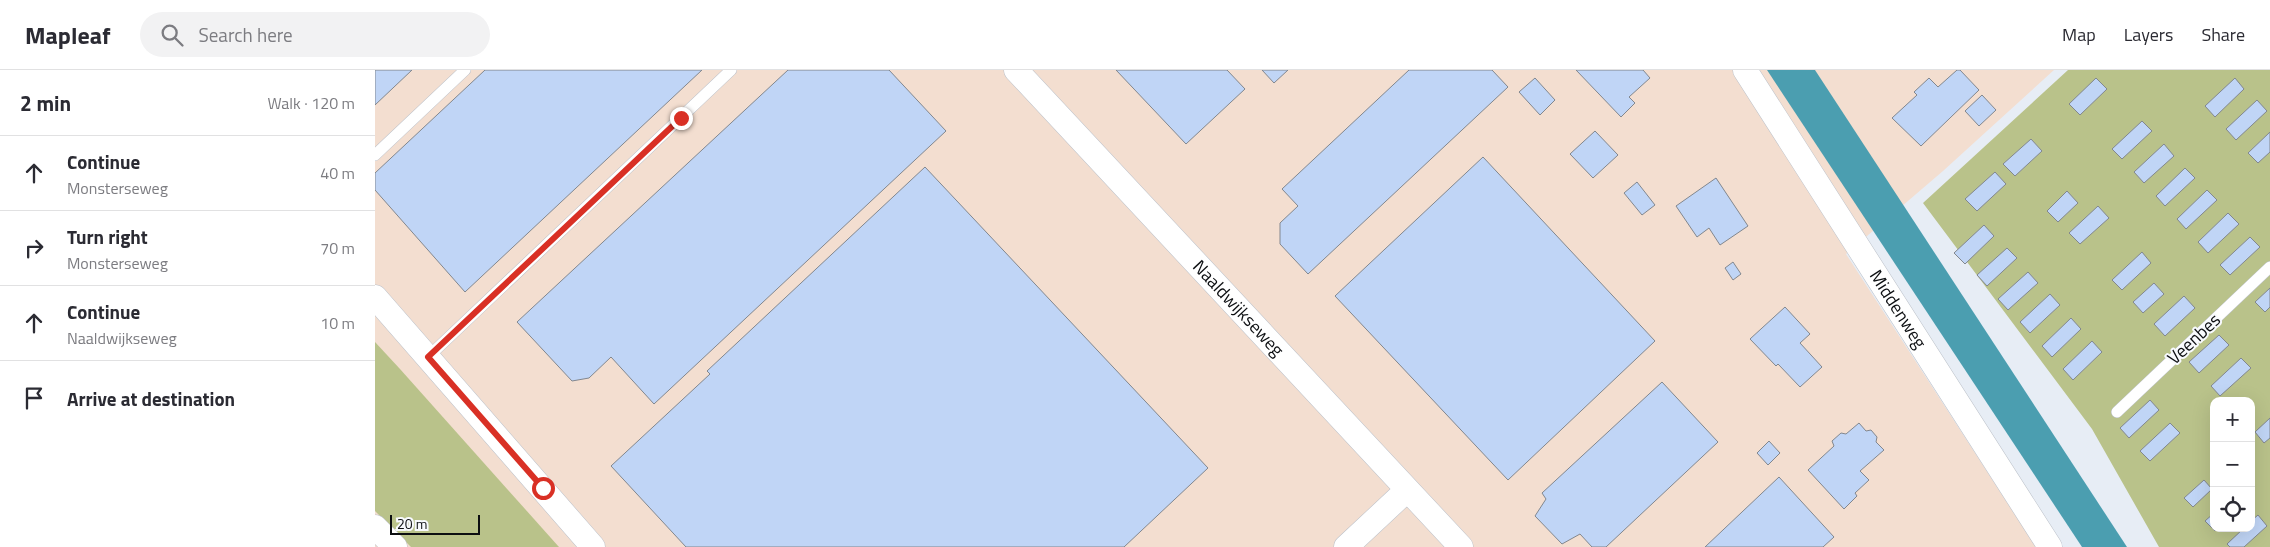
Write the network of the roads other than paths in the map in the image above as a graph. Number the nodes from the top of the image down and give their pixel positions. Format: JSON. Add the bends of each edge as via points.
{"nodes":[{"id":1,"x":465,"y":70,"type":"edge"},
{"id":2,"x":731,"y":70,"type":"edge"},
{"id":3,"x":1016,"y":70,"type":"edge"},
{"id":4,"x":1745,"y":70,"type":"edge"},
{"id":5,"x":375,"y":156,"type":"edge"},
{"id":6,"x":2270,"y":267,"type":"edge"},
{"id":7,"x":375,"y":296,"type":"edge"},
{"id":8,"x":428,"y":357,"type":"junction"},
{"id":9,"x":2117,"y":412,"type":"dead end"},
{"id":10,"x":1407,"y":490,"type":"junction"},
{"id":11,"x":375,"y":527,"type":"edge"},
{"id":12,"x":395,"y":547,"type":"edge"},
{"id":13,"x":593,"y":547,"type":"edge"},
{"id":14,"x":1346,"y":547,"type":"edge"},
{"id":15,"x":1461,"y":547,"type":"edge"},
{"id":16,"x":2050,"y":547,"type":"edge"}],
"edges":[{"from":1,"to":5,"type":"lane"},
{"from":2,"to":8,"type":"lane"},
{"from":3,"to":10,"type":"street","name":"Naaldwijkseweg"},
{"from":4,"to":16,"type":"street","name":"Middenweg"},
{"from":6,"to":9,"type":"lane","name":"Veenbes"},
{"from":7,"to":8,"type":"street"},
{"from":8,"to":13,"type":"street"},
{"from":10,"to":14,"type":"street"},
{"from":10,"to":15,"type":"street","name":"Naaldwijkseweg"},
{"from":11,"to":12,"type":"street"}]}
